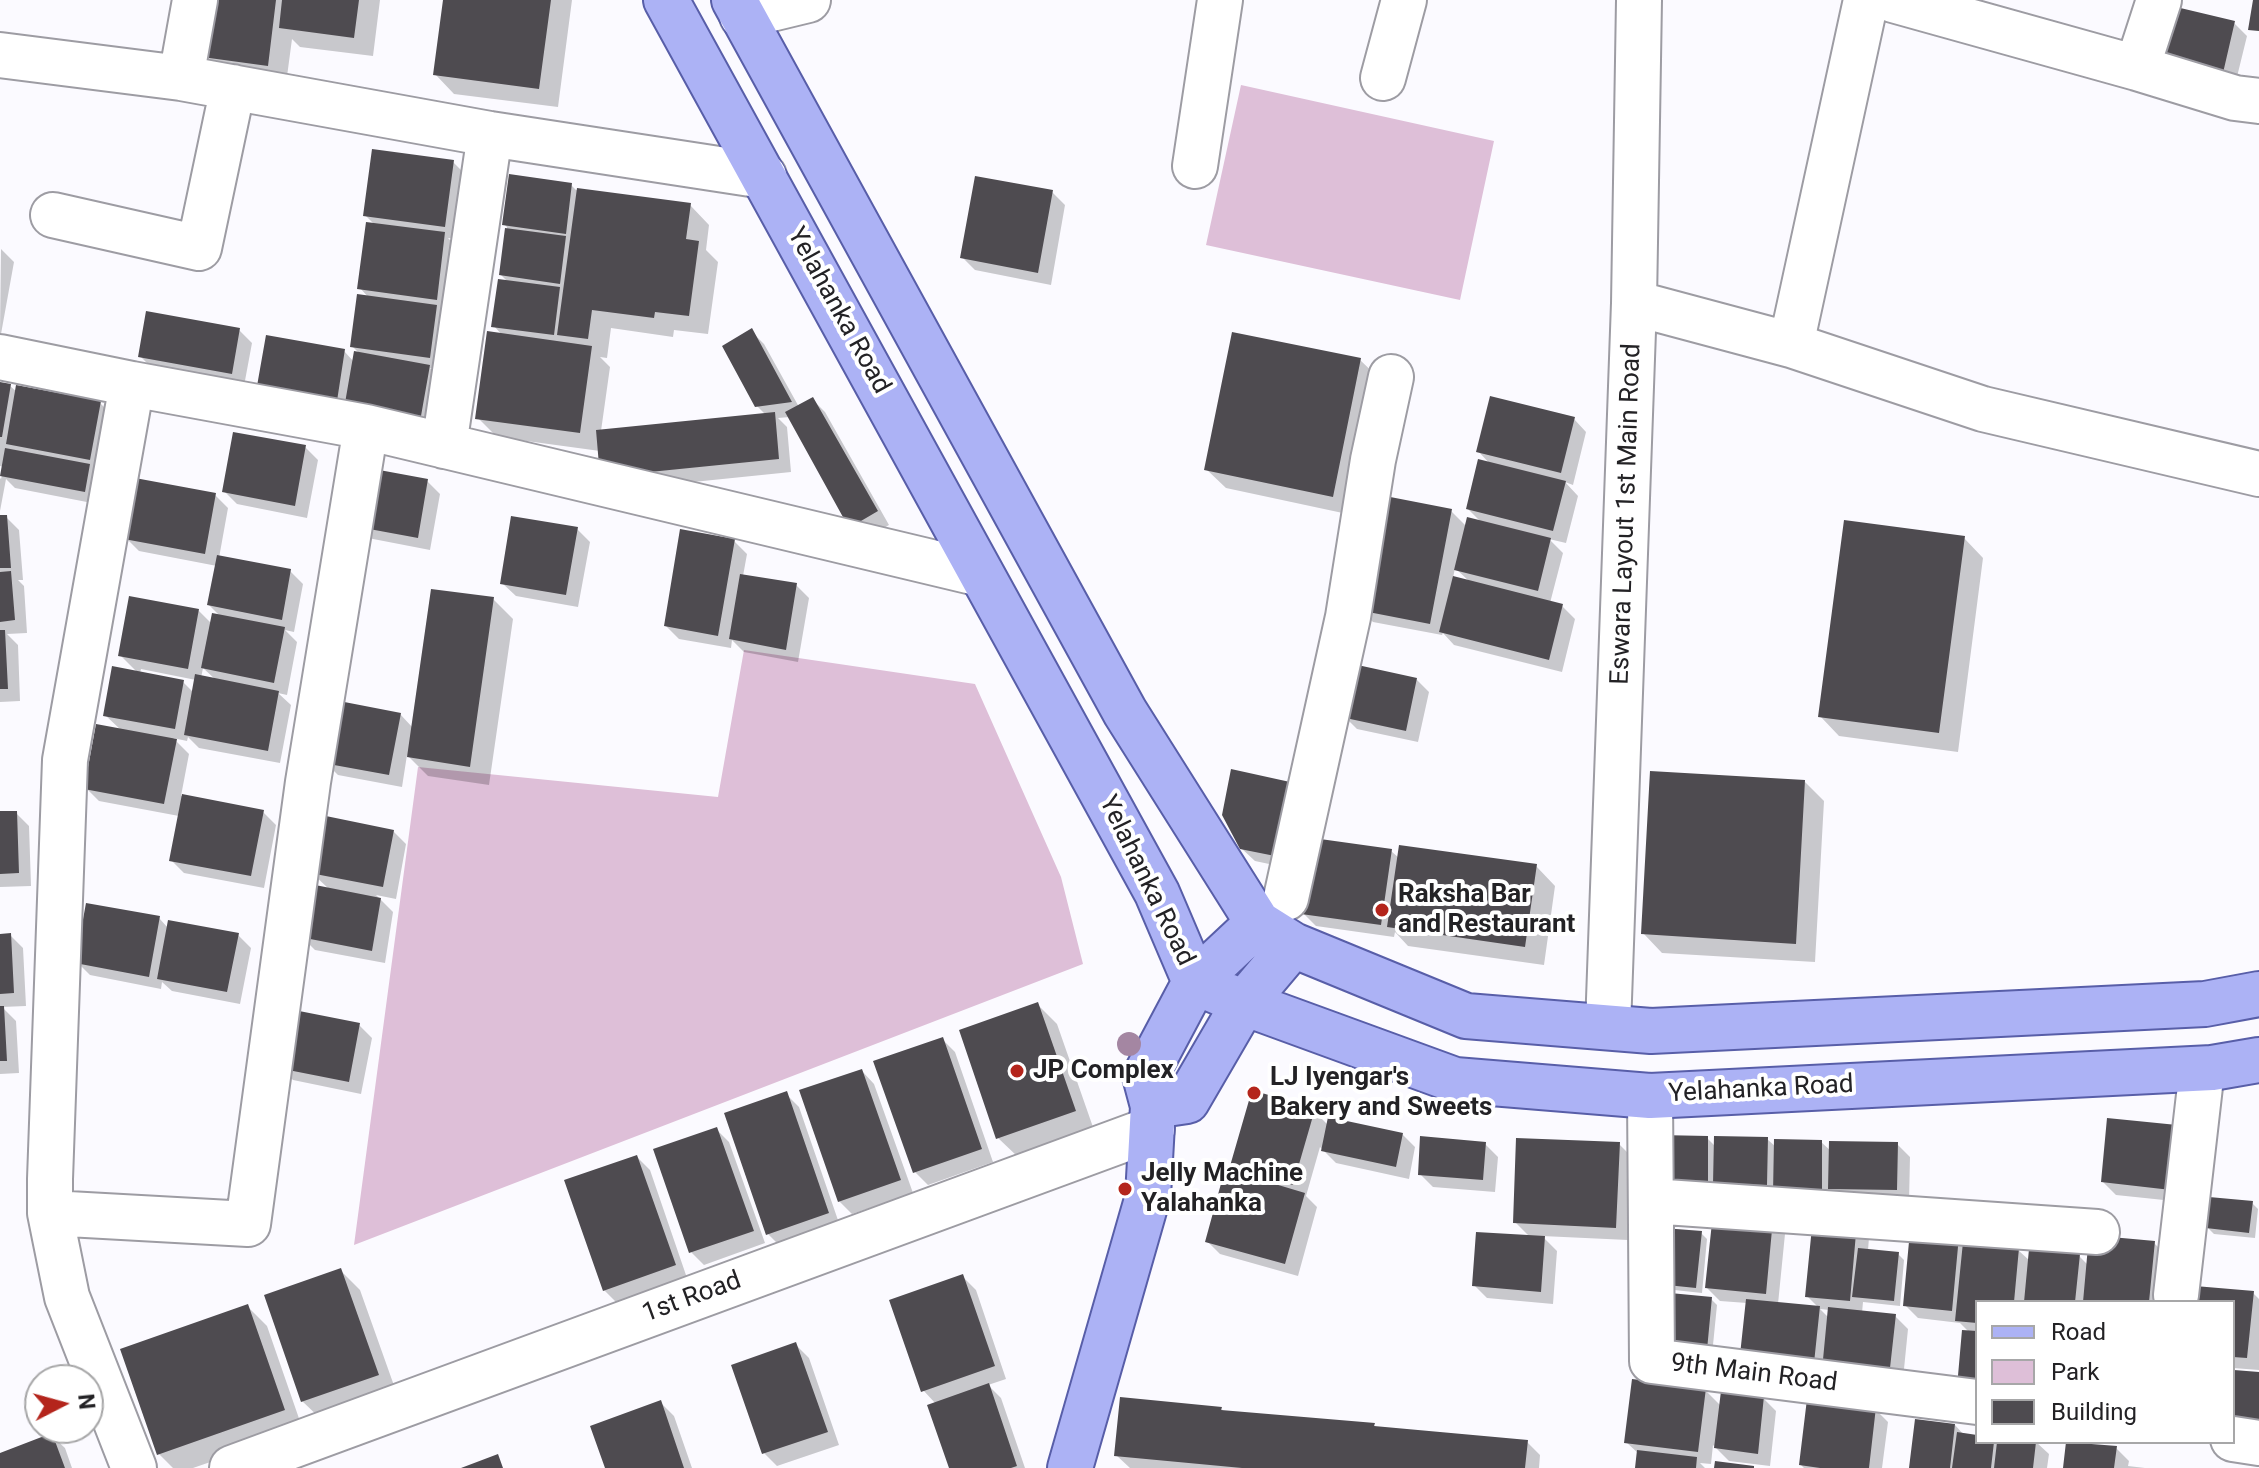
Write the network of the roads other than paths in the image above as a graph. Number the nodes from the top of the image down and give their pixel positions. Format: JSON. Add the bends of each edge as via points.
{"nodes":[{"id":1,"x":195,"y":0,"type":"edge"},
{"id":2,"x":666,"y":0,"type":"edge"},
{"id":3,"x":808,"y":0,"type":"edge"},
{"id":4,"x":1220,"y":0,"type":"edge"},
{"id":5,"x":1404,"y":0,"type":"edge"},
{"id":6,"x":1639,"y":0,"type":"edge"},
{"id":7,"x":1866,"y":0,"type":"edge"},
{"id":8,"x":1893,"y":0,"type":"edge"},
{"id":9,"x":2159,"y":0,"type":"edge"},
{"id":10,"x":738,"y":8,"type":"edge"},
{"id":11,"x":0,"y":55,"type":"edge"},
{"id":12,"x":2137,"y":68,"type":"junction"},
{"id":13,"x":181,"y":78,"type":"junction"},
{"id":14,"x":1383,"y":78,"type":"dead end"},
{"id":15,"x":233,"y":87,"type":"junction"},
{"id":16,"x":2259,"y":101,"type":"edge"},
{"id":17,"x":490,"y":134,"type":"junction"},
{"id":18,"x":1195,"y":166,"type":"dead end"},
{"id":19,"x":764,"y":176,"type":"junction"},
{"id":20,"x":53,"y":215,"type":"dead end"},
{"id":21,"x":1634,"y":303,"type":"junction"},
{"id":22,"x":1791,"y":345,"type":"junction"},
{"id":23,"x":0,"y":357,"type":"edge"},
{"id":24,"x":1391,"y":377,"type":"dead end"},
{"id":25,"x":132,"y":384,"type":"junction"},
{"id":26,"x":366,"y":427,"type":"junction"},
{"id":27,"x":444,"y":446,"type":"junction"},
{"id":28,"x":2259,"y":474,"type":"edge"},
{"id":29,"x":981,"y":574,"type":"junction"},
{"id":30,"x":1279,"y":922,"type":"junction"},
{"id":31,"x":1195,"y":982,"type":"junction"},
{"id":32,"x":2259,"y":994,"type":"edge"},
{"id":33,"x":1244,"y":1003,"type":"junction"},
{"id":34,"x":1608,"y":1027,"type":"junction"},
{"id":35,"x":2259,"y":1060,"type":"edge"},
{"id":36,"x":2202,"y":1069,"type":"junction"},
{"id":37,"x":1650,"y":1096,"type":"junction"},
{"id":38,"x":1152,"y":1118,"type":"junction"},
{"id":39,"x":1651,"y":1201,"type":"junction"},
{"id":40,"x":50,"y":1213,"type":"junction"},
{"id":41,"x":2097,"y":1232,"type":"dead end"},
{"id":42,"x":2176,"y":1295,"type":"dead end"},
{"id":43,"x":1975,"y":1402,"type":"edge"},
{"id":44,"x":2235,"y":1439,"type":"edge"},
{"id":45,"x":2259,"y":1443,"type":"edge"},
{"id":46,"x":134,"y":1468,"type":"edge"},
{"id":47,"x":232,"y":1468,"type":"edge"},
{"id":48,"x":1071,"y":1468,"type":"edge"}],
"edges":[{"from":1,"to":13,"type":"street"},
{"from":2,"to":19,"type":"main road","name":"Yelahanka Road"},
{"from":3,"to":10,"type":"street"},
{"from":4,"to":18,"type":"street"},
{"from":5,"to":14,"type":"street"},
{"from":6,"to":21,"type":"street","name":"Eswara Layout 1st Main Road"},
{"from":7,"to":22,"type":"street"},
{"from":8,"to":12,"type":"street"},
{"from":9,"to":12,"type":"street"},
{"from":10,"to":30,"type":"main road","via":[[1125,712]]},
{"from":11,"to":13,"type":"street"},
{"from":12,"to":16,"type":"street"},
{"from":13,"to":15,"type":"street"},
{"from":15,"to":17,"type":"street"},
{"from":15,"to":20,"type":"street","via":[[199,248]]},
{"from":17,"to":19,"type":"street"},
{"from":17,"to":27,"type":"street"},
{"from":19,"to":29,"type":"main road","name":"Yelahanka Road"},
{"from":21,"to":22,"type":"street"},
{"from":21,"to":34,"type":"street","name":"Eswara Layout 1st Main Road"},
{"from":22,"to":28,"type":"street","via":[[1983,409]]},
{"from":23,"to":25,"type":"street"},
{"from":24,"to":30,"type":"street","via":[[1348,617]]},
{"from":25,"to":26,"type":"street"},
{"from":25,"to":40,"type":"street","via":[[65,760]]},
{"from":26,"to":27,"type":"street"},
{"from":26,"to":40,"type":"street","via":[[308,782],[248,1224]]},
{"from":27,"to":29,"type":"street"},
{"from":29,"to":31,"type":"main road","name":"Yelahanka Road","via":[[1157,893]]},
{"from":30,"to":31,"type":"main road"},
{"from":30,"to":33,"type":"main road"},
{"from":30,"to":34,"type":"main road","via":[[1466,1016]]},
{"from":31,"to":33,"type":"main road","name":"Yelahanka Road"},
{"from":31,"to":38,"type":"main road","via":[[1145,1076]]},
{"from":32,"to":34,"type":"main road","via":[[2205,1004],[1651,1031]]},
{"from":33,"to":37,"type":"main road","name":"Yelahanka Road","via":[[1455,1080]]},
{"from":33,"to":38,"type":"main road","via":[[1187,1101]]},
{"from":35,"to":36,"type":"main road","name":"Yelahanka Road"},
{"from":36,"to":37,"type":"main road","name":"Yelahanka Road"},
{"from":36,"to":42,"type":"street"},
{"from":37,"to":39,"type":"street","name":"9th Main Road"},
{"from":38,"to":47,"type":"street","name":"1st Road"},
{"from":38,"to":48,"type":"main road","via":[[1148,1196]]},
{"from":39,"to":41,"type":"street"},
{"from":39,"to":43,"type":"street","name":"9th Main Road","via":[[1652,1361]]},
{"from":40,"to":46,"type":"street","via":[[67,1297]]},
{"from":44,"to":45,"type":"street"}]}
